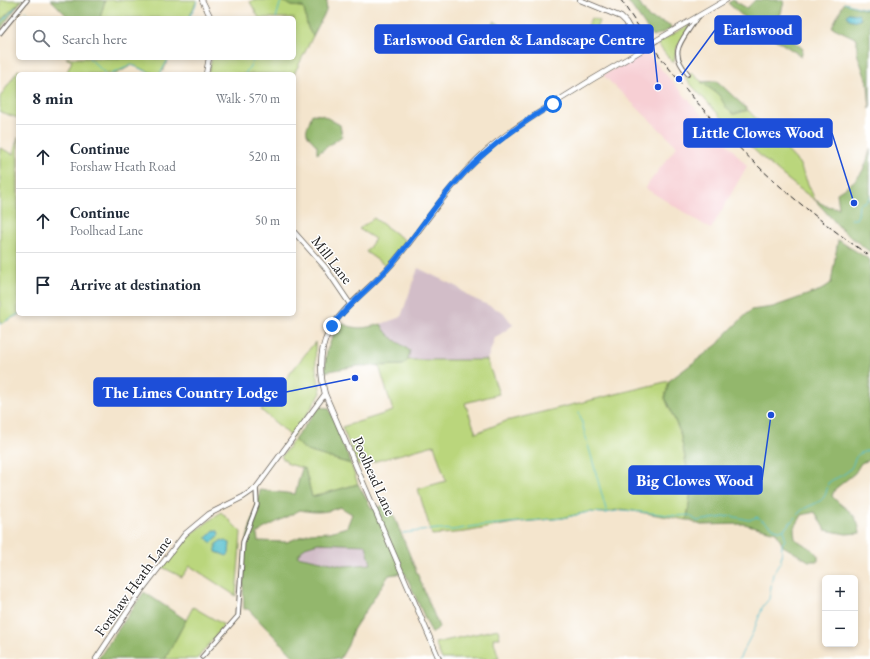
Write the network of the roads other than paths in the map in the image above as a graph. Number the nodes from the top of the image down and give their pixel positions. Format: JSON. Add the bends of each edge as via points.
{"nodes":[{"id":1,"x":26,"y":0,"type":"edge"},
{"id":2,"x":202,"y":0,"type":"edge"},
{"id":3,"x":580,"y":0,"type":"edge"},
{"id":4,"x":726,"y":0,"type":"edge"},
{"id":5,"x":210,"y":16,"type":"edge"},
{"id":6,"x":698,"y":16,"type":"junction"},
{"id":7,"x":0,"y":33,"type":"edge"},
{"id":8,"x":642,"y":50,"type":"junction"},
{"id":9,"x":209,"y":60,"type":"edge"},
{"id":10,"x":206,"y":72,"type":"edge"},
{"id":11,"x":688,"y":74,"type":"dead end"},
{"id":12,"x":296,"y":234,"type":"edge"},
{"id":13,"x":350,"y":304,"type":"junction"},
{"id":14,"x":326,"y":394,"type":"junction"},
{"id":15,"x":256,"y":488,"type":"junction"},
{"id":16,"x":202,"y":657,"type":"dead end"},
{"id":17,"x":96,"y":659,"type":"edge"},
{"id":18,"x":440,"y":659,"type":"edge"}],
"edges":[{"from":1,"to":7,"type":"street"},
{"from":2,"to":5,"type":"street"},
{"from":3,"to":8,"type":"street","via":[[621,17]]},
{"from":4,"to":6,"type":"street","name":"Poolhead Lane"},
{"from":6,"to":8,"type":"street","name":"Poolhead Lane","bridge":true},
{"from":6,"to":11,"type":"street","via":[[676,54],[679,64]]},
{"from":8,"to":13,"type":"street","name":"Poolhead Lane","via":[[534,116],[485,152],[455,182],[388,268]]},
{"from":9,"to":10,"type":"street"},
{"from":12,"to":13,"type":"street","name":"Mill Lane","via":[[325,267]]},
{"from":13,"to":14,"type":"street","name":"Poolhead Lane","via":[[332,326],[323,345],[321,373]]},
{"from":14,"to":15,"type":"street","name":"Forshaw Heath Lane"},
{"from":14,"to":18,"type":"street","name":"Poolhead Lane"},
{"from":15,"to":16,"type":"street","via":[[257,505],[243,542],[238,616]]},
{"from":15,"to":17,"type":"street","name":"Forshaw Heath Lane","via":[[209,514],[185,534],[141,591]]}]}
